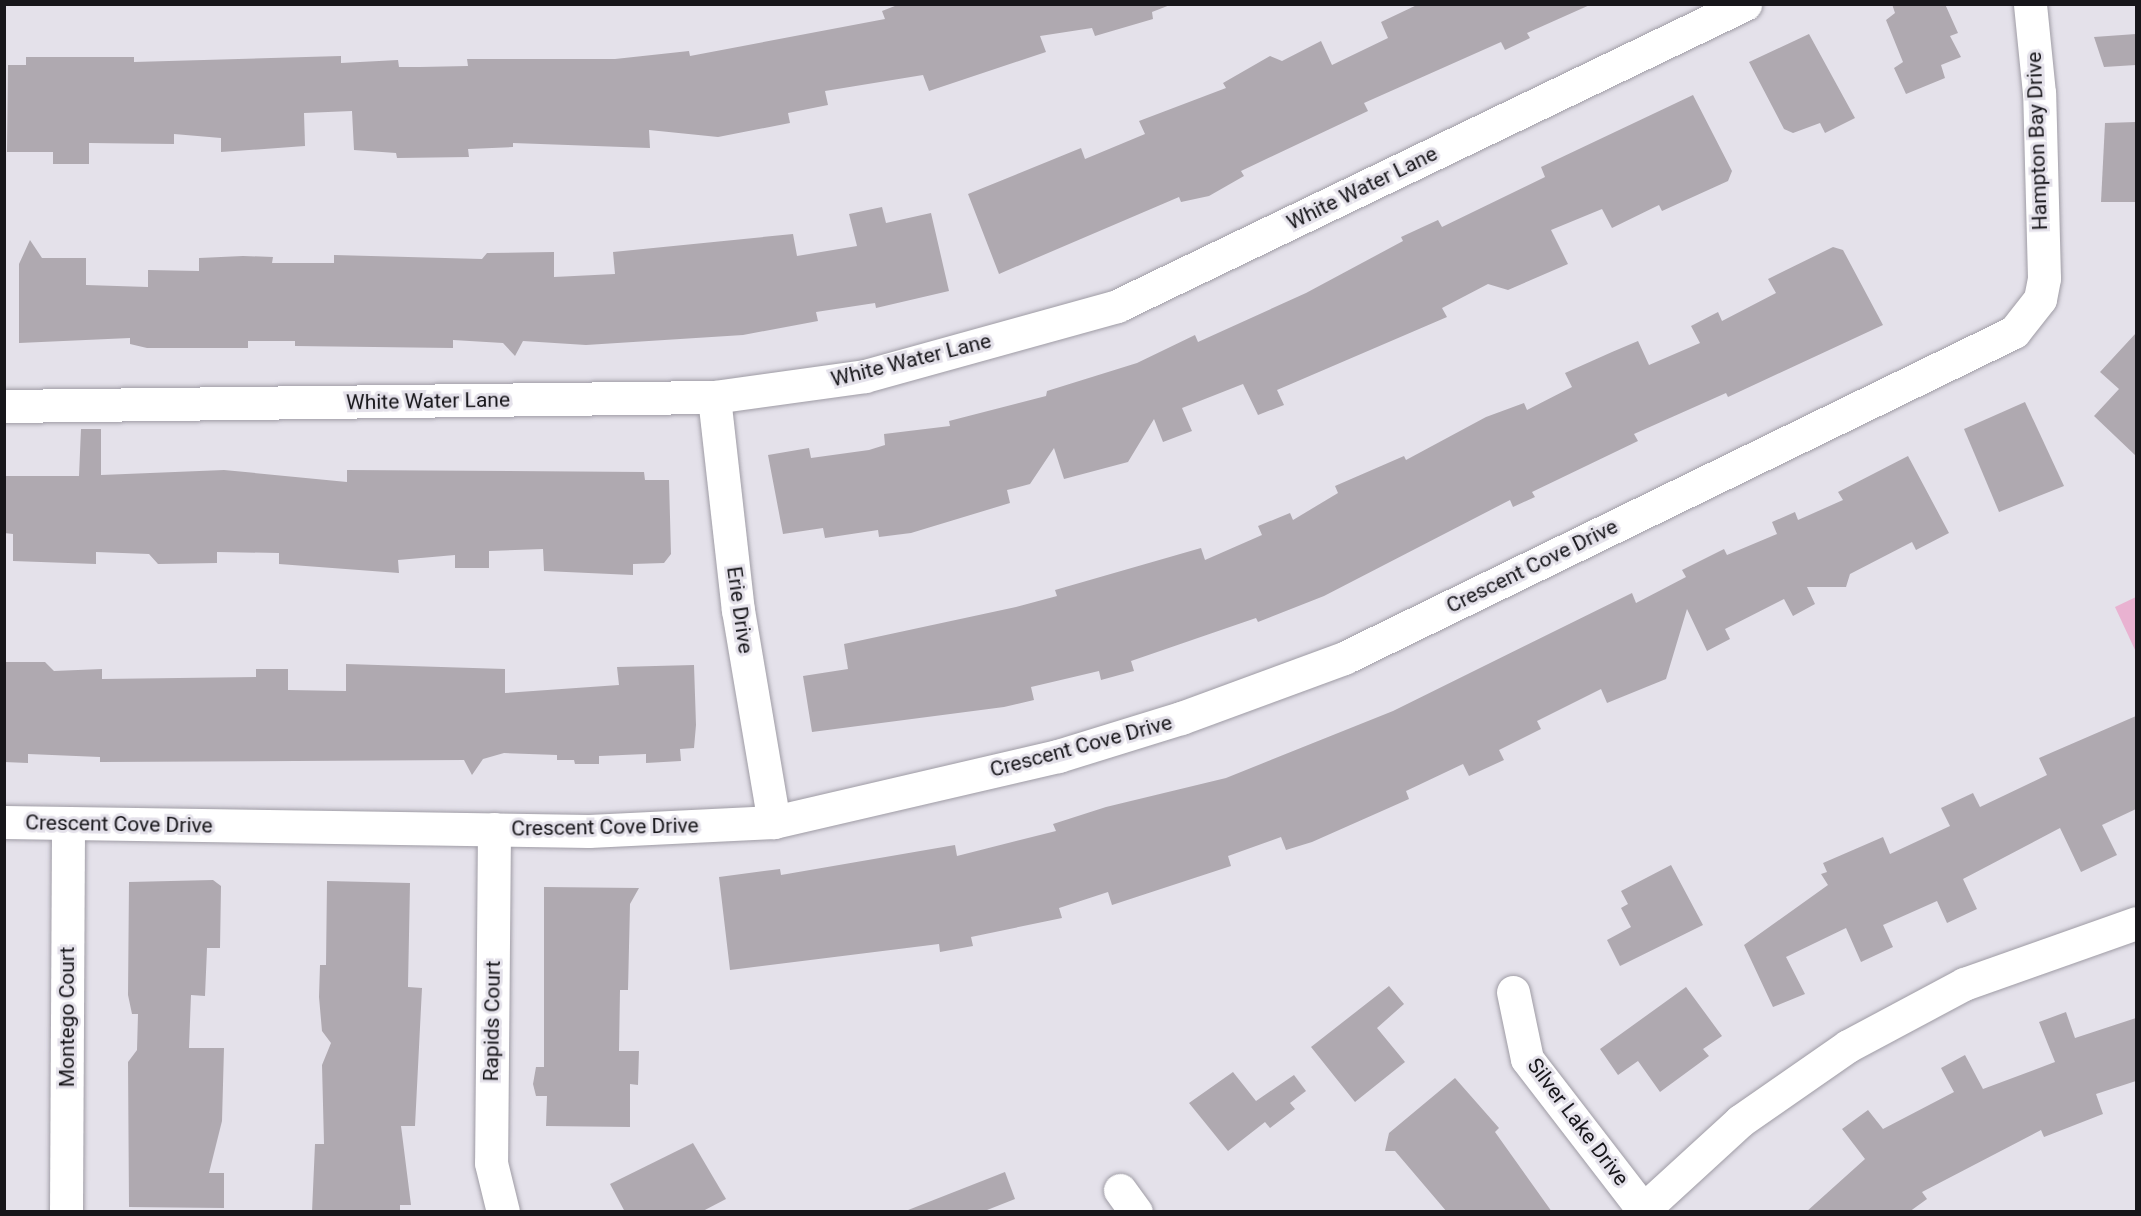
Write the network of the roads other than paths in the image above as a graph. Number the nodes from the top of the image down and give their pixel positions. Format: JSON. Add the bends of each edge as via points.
{"nodes":[{"id":1,"x":1744,"y":4,"type":"edge"},
{"id":2,"x":2030,"y":4,"type":"edge"},
{"id":3,"x":2044,"y":278,"type":"joint"},
{"id":4,"x":714,"y":397,"type":"junction"},
{"id":5,"x":4,"y":406,"type":"edge"},
{"id":6,"x":4,"y":822,"type":"edge"},
{"id":7,"x":774,"y":822,"type":"junction"},
{"id":8,"x":68,"y":823,"type":"junction"},
{"id":9,"x":494,"y":830,"type":"junction"},
{"id":10,"x":2136,"y":923,"type":"edge"},
{"id":11,"x":1514,"y":992,"type":"dead end"},
{"id":12,"x":1644,"y":1211,"type":"edge"},
{"id":13,"x":66,"y":1212,"type":"edge"},
{"id":14,"x":503,"y":1212,"type":"edge"}],
"edges":[{"from":1,"to":4,"type":"street","name":"White Water Lane","via":[[1117,306],[865,376]]},
{"from":2,"to":3,"type":"street","name":"Hampton Bay Drive","via":[[2039,93]]},
{"from":3,"to":7,"type":"street","name":"Crescent Cove Drive","via":[[2040,299],[2014,332],[1344,658],[1181,718],[1058,756]]},
{"from":4,"to":5,"type":"street","name":"White Water Lane"},
{"from":4,"to":7,"type":"street","name":"Erie Drive","via":[[738,610]]},
{"from":6,"to":8,"type":"street","name":"Crescent Cove Drive"},
{"from":7,"to":9,"type":"street","name":"Crescent Cove Drive"},
{"from":8,"to":9,"type":"street","name":"Crescent Cove Drive"},
{"from":8,"to":13,"type":"street","name":"Montego Court"},
{"from":9,"to":14,"type":"street","name":"Rapids Court","via":[[491,1163]]},
{"from":10,"to":12,"type":"street","via":[[1974,980],[1848,1046],[1740,1121]]},
{"from":11,"to":12,"type":"street","name":"Silver Lake Drive","via":[[1527,1059]]}]}
